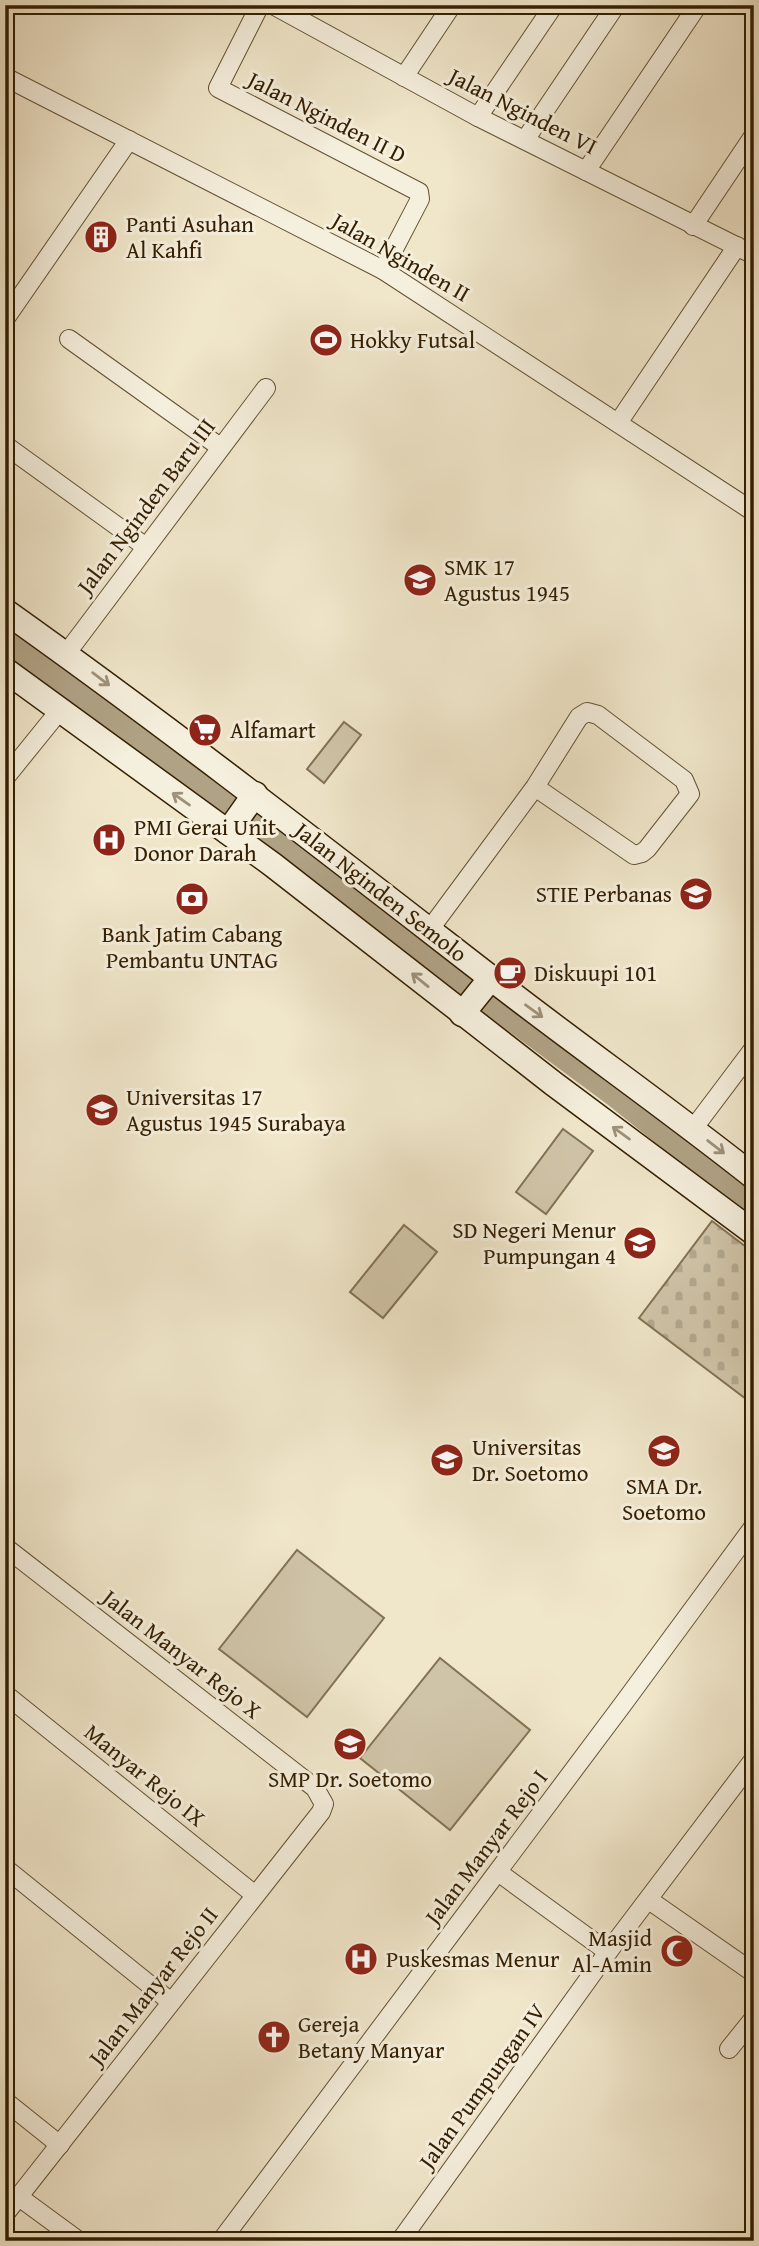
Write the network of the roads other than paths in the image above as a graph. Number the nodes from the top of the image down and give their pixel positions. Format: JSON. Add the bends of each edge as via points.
{"nodes":[{"id":1,"x":260,"y":5,"type":"edge"},
{"id":2,"x":273,"y":5,"type":"edge"},
{"id":3,"x":452,"y":5,"type":"edge"},
{"id":4,"x":554,"y":5,"type":"edge"},
{"id":5,"x":617,"y":5,"type":"edge"},
{"id":6,"x":698,"y":5,"type":"edge"},
{"id":7,"x":304,"y":12,"type":"edge"},
{"id":8,"x":5,"y":77,"type":"edge"},
{"id":9,"x":404,"y":77,"type":"junction"},
{"id":10,"x":478,"y":117,"type":"junction"},
{"id":11,"x":754,"y":135,"type":"edge"},
{"id":12,"x":129,"y":140,"type":"junction"},
{"id":13,"x":525,"y":140,"type":"junction"},
{"id":14,"x":586,"y":171,"type":"junction"},
{"id":15,"x":693,"y":226,"type":"junction"},
{"id":16,"x":748,"y":248,"type":"edge"},
{"id":17,"x":383,"y":270,"type":"junction"},
{"id":18,"x":5,"y":319,"type":"edge"},
{"id":19,"x":69,"y":339,"type":"dead end"},
{"id":20,"x":266,"y":388,"type":"dead end"},
{"id":21,"x":618,"y":423,"type":"junction"},
{"id":22,"x":5,"y":445,"type":"edge"},
{"id":23,"x":220,"y":447,"type":"junction"},
{"id":24,"x":754,"y":512,"type":"edge"},
{"id":25,"x":146,"y":547,"type":"junction"},
{"id":26,"x":5,"y":611,"type":"edge"},
{"id":27,"x":66,"y":654,"type":"junction"},
{"id":28,"x":5,"y":670,"type":"edge"},
{"id":29,"x":60,"y":710,"type":"junction"},
{"id":30,"x":5,"y":778,"type":"edge"},
{"id":31,"x":535,"y":787,"type":"junction"},
{"id":32,"x":241,"y":813,"type":"junction"},
{"id":33,"x":430,"y":929,"type":"junction"},
{"id":34,"x":477,"y":994,"type":"junction"},
{"id":35,"x":754,"y":1048,"type":"edge"},
{"id":36,"x":693,"y":1129,"type":"junction"},
{"id":37,"x":754,"y":1177,"type":"edge"},
{"id":38,"x":754,"y":1233,"type":"edge"},
{"id":39,"x":754,"y":1526,"type":"edge"},
{"id":40,"x":5,"y":1547,"type":"edge"},
{"id":41,"x":5,"y":1693,"type":"edge"},
{"id":42,"x":754,"y":1759,"type":"edge"},
{"id":43,"x":324,"y":1804,"type":"joint"},
{"id":44,"x":5,"y":1868,"type":"edge"},
{"id":45,"x":498,"y":1872,"type":"junction"},
{"id":46,"x":255,"y":1895,"type":"junction"},
{"id":47,"x":649,"y":1900,"type":"junction"},
{"id":48,"x":608,"y":1952,"type":"junction"},
{"id":49,"x":754,"y":1973,"type":"edge"},
{"id":50,"x":171,"y":2002,"type":"junction"},
{"id":51,"x":754,"y":2018,"type":"edge"},
{"id":52,"x":729,"y":2049,"type":"dead end"},
{"id":53,"x":5,"y":2101,"type":"edge"},
{"id":54,"x":60,"y":2145,"type":"junction"},
{"id":55,"x":19,"y":2197,"type":"junction"},
{"id":56,"x":5,"y":2214,"type":"edge"},
{"id":57,"x":79,"y":2241,"type":"edge"},
{"id":58,"x":221,"y":2241,"type":"edge"},
{"id":59,"x":401,"y":2241,"type":"edge"}],
"edges":[{"from":1,"to":17,"type":"street","name":"Jalan Nginden II D","via":[[218,88],[419,192],[420,199]]},
{"from":2,"to":7,"type":"street","name":"Jalan Nginden VI"},
{"from":3,"to":9,"type":"street"},
{"from":4,"to":10,"type":"street"},
{"from":5,"to":13,"type":"street"},
{"from":6,"to":14,"type":"street"},
{"from":7,"to":9,"type":"street","name":"Jalan Nginden VI"},
{"from":8,"to":12,"type":"street","name":"Jalan Nginden II"},
{"from":9,"to":10,"type":"street","name":"Jalan Nginden VI"},
{"from":10,"to":13,"type":"street","name":"Jalan Nginden VI"},
{"from":11,"to":15,"type":"street"},
{"from":12,"to":17,"type":"street","name":"Jalan Nginden II"},
{"from":12,"to":18,"type":"street"},
{"from":13,"to":14,"type":"street","name":"Jalan Nginden VI"},
{"from":14,"to":15,"type":"street","name":"Jalan Nginden VI"},
{"from":15,"to":16,"type":"street","name":"Jalan Nginden VI"},
{"from":16,"to":21,"type":"street"},
{"from":17,"to":21,"type":"street","name":"Jalan Nginden II"},
{"from":19,"to":23,"type":"street"},
{"from":20,"to":23,"type":"street","name":"Jalan Nginden Baru III"},
{"from":21,"to":24,"type":"street","name":"Jalan Nginden II"},
{"from":22,"to":25,"type":"street"},
{"from":23,"to":25,"type":"street","name":"Jalan Nginden Baru III"},
{"from":25,"to":27,"type":"street","name":"Jalan Nginden Baru III"},
{"from":26,"to":27,"type":"main road","name":"Jalan Nginden Semolo"},
{"from":27,"to":32,"type":"main road","name":"Jalan Nginden Semolo","one_way":true},
{"from":28,"to":29,"type":"main road","name":"Jalan Nginden Semolo"},
{"from":29,"to":30,"type":"street"},
{"from":32,"to":29,"type":"main road","name":"Jalan Nginden Semolo","one_way":true},
{"from":31,"to":31,"type":"street","via":[[579,717],[587,712],[598,715],[684,780],[690,793],[647,849],[634,855]]},
{"from":31,"to":33,"type":"street"},
{"from":32,"to":33,"type":"main road","name":"Jalan Nginden Semolo"},
{"from":34,"to":32,"type":"main road","name":"Jalan Nginden Semolo","one_way":true,"via":[[342,917]]},
{"from":33,"to":34,"type":"main road","name":"Jalan Nginden Semolo"},
{"from":34,"to":36,"type":"main road","name":"Jalan Nginden Semolo","one_way":true},
{"from":38,"to":34,"type":"main road","name":"Jalan Nginden Semolo","one_way":true},
{"from":35,"to":36,"type":"street"},
{"from":36,"to":37,"type":"main road","name":"Jalan Nginden Semolo","one_way":true},
{"from":39,"to":45,"type":"street","name":"Jalan Manyar Rejo I"},
{"from":40,"to":43,"type":"street","name":"Jalan Manyar Rejo X","via":[[315,1788]]},
{"from":41,"to":46,"type":"street","name":"Manyar Rejo IX"},
{"from":42,"to":47,"type":"street","name":"Jalan Pumpungan IV"},
{"from":43,"to":46,"type":"street","name":"Jalan Manyar Rejo II"},
{"from":44,"to":50,"type":"street"},
{"from":45,"to":48,"type":"street"},
{"from":45,"to":58,"type":"street","name":"Jalan Manyar Rejo I"},
{"from":46,"to":50,"type":"street","name":"Jalan Manyar Rejo II"},
{"from":47,"to":48,"type":"street","name":"Jalan Pumpungan IV"},
{"from":47,"to":49,"type":"street"},
{"from":48,"to":59,"type":"street","name":"Jalan Pumpungan IV"},
{"from":50,"to":54,"type":"street","name":"Jalan Manyar Rejo II"},
{"from":51,"to":52,"type":"street"},
{"from":53,"to":54,"type":"street"},
{"from":54,"to":55,"type":"street","name":"Jalan Manyar Rejo II"},
{"from":55,"to":56,"type":"street","name":"Jalan Manyar Rejo II"},
{"from":55,"to":57,"type":"street"}]}
